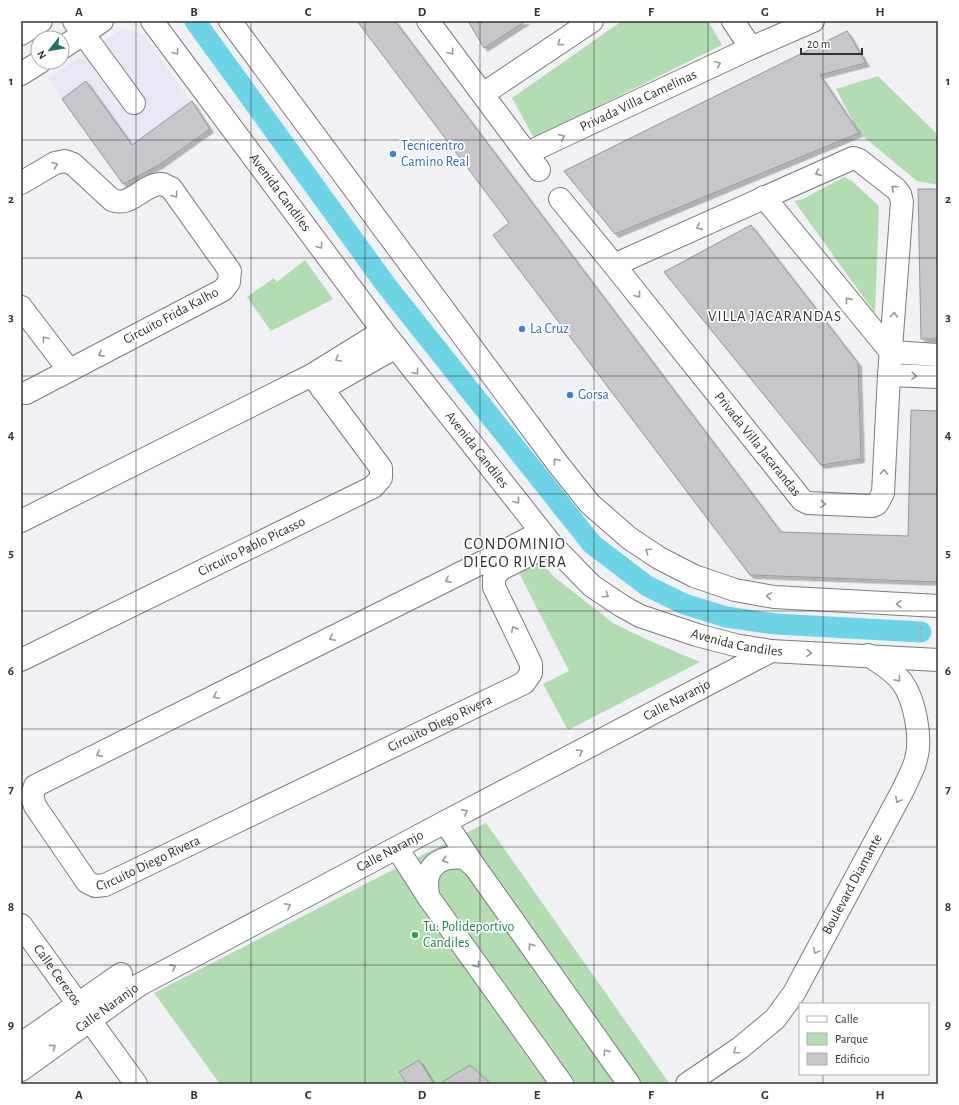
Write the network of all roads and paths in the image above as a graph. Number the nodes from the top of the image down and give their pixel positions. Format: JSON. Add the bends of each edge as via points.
{"nodes":[{"id":1,"x":42,"y":21,"type":"edge"},
{"id":2,"x":102,"y":21,"type":"edge"},
{"id":3,"x":152,"y":21,"type":"edge"},
{"id":4,"x":230,"y":21,"type":"edge"},
{"id":5,"x":428,"y":21,"type":"edge"},
{"id":6,"x":592,"y":21,"type":"edge"},
{"id":7,"x":734,"y":21,"type":"edge"},
{"id":8,"x":813,"y":21,"type":"edge"},
{"id":9,"x":79,"y":27,"type":"edge"},
{"id":10,"x":21,"y":34,"type":"edge"},
{"id":11,"x":70,"y":38,"type":"edge"},
{"id":12,"x":751,"y":48,"type":"junction"},
{"id":13,"x":30,"y":68,"type":"edge"},
{"id":14,"x":21,"y":74,"type":"edge"},
{"id":15,"x":483,"y":94,"type":"junction"},
{"id":16,"x":134,"y":103,"type":"dead end"},
{"id":17,"x":21,"y":183,"type":"edge"},
{"id":18,"x":764,"y":197,"type":"junction"},
{"id":19,"x":560,"y":199,"type":"dead end"},
{"id":20,"x":614,"y":265,"type":"junction"},
{"id":21,"x":21,"y":307,"type":"edge"},
{"id":22,"x":390,"y":339,"type":"junction"},
{"id":23,"x":891,"y":352,"type":"junction"},
{"id":24,"x":938,"y":355,"type":"edge"},
{"id":25,"x":69,"y":370,"type":"junction"},
{"id":26,"x":889,"y":375,"type":"junction"},
{"id":27,"x":938,"y":377,"type":"edge"},
{"id":28,"x":317,"y":382,"type":"junction"},
{"id":29,"x":26,"y":393,"type":"dead end"},
{"id":30,"x":21,"y":521,"type":"edge"},
{"id":31,"x":546,"y":538,"type":"junction"},
{"id":32,"x":931,"y":613,"type":"edge"},
{"id":33,"x":771,"y":651,"type":"junction"},
{"id":34,"x":931,"y":652,"type":"edge"},
{"id":35,"x":868,"y":655,"type":"junction"},
{"id":36,"x":21,"y":660,"type":"edge"},
{"id":37,"x":445,"y":822,"type":"junction"},
{"id":38,"x":397,"y":848,"type":"junction"},
{"id":39,"x":475,"y":867,"type":"junction"},
{"id":40,"x":429,"y":898,"type":"junction"},
{"id":41,"x":21,"y":925,"type":"edge"},
{"id":42,"x":121,"y":974,"type":"dead end"},
{"id":43,"x":84,"y":1012,"type":"junction"},
{"id":44,"x":21,"y":1044,"type":"edge"},
{"id":45,"x":21,"y":1070,"type":"edge"},
{"id":46,"x":136,"y":1084,"type":"edge"},
{"id":47,"x":562,"y":1084,"type":"edge"},
{"id":48,"x":629,"y":1084,"type":"edge"},
{"id":49,"x":687,"y":1084,"type":"edge"}],
"edges":[{"from":1,"to":10,"type":"street"},
{"from":2,"to":9,"type":"street"},
{"from":3,"to":22,"type":"street","name":"Avenida Candiles","one_way":true},
{"from":32,"to":4,"type":"street","one_way":true,"via":[[774,597],[735,590],[694,576],[659,558],[629,538],[590,504],[558,464]]},
{"from":5,"to":15,"type":"street","name":"Privada Villa Camelinas","one_way":true},
{"from":6,"to":15,"type":"street","one_way":true},
{"from":7,"to":12,"type":"street"},
{"from":8,"to":12,"type":"street","name":"Privada Villa Camelinas"},
{"from":9,"to":11,"type":"street"},
{"from":9,"to":16,"type":"street"},
{"from":15,"to":12,"type":"street","name":"Privada Villa Camelinas","one_way":true,"via":[[533,162]]},
{"from":13,"to":14,"type":"street"},
{"from":17,"to":25,"type":"street","name":"Circuito Frida Kalho","one_way":true,"via":[[55,163],[65,161],[73,164],[117,202],[124,202],[163,184],[170,188],[230,272],[229,282],[223,290]]},
{"from":18,"to":20,"type":"street","name":"Privada Villa Jacarandas","one_way":true},
{"from":23,"to":18,"type":"street","one_way":true},
{"from":23,"to":18,"type":"street","name":"Privada Villa Jacarandas","one_way":true,"via":[[902,202],[896,189],[853,158]]},
{"from":19,"to":20,"type":"street","name":"Privada Villa Jacarandas"},
{"from":20,"to":26,"type":"street","name":"Privada Villa Jacarandas","one_way":true,"via":[[802,500],[808,503],[872,506],[881,499]]},
{"from":25,"to":21,"type":"street","one_way":true},
{"from":22,"to":28,"type":"street"},
{"from":22,"to":31,"type":"street","name":"Avenida Candiles","one_way":true},
{"from":23,"to":24,"type":"street"},
{"from":23,"to":26,"type":"street","name":"Privada Villa Jacarandas"},
{"from":25,"to":29,"type":"street","name":"Circuito Frida Kalho"},
{"from":26,"to":27,"type":"street","one_way":true},
{"from":28,"to":30,"type":"street"},
{"from":28,"to":36,"type":"street","name":"Circuito Pablo Picasso","via":[[382,468],[381,478],[373,487]]},
{"from":31,"to":31,"type":"street","name":"Circuito Diego Rivera","one_way":true,"via":[[476,566],[35,786],[32,796],[35,806],[87,882],[95,886],[105,885],[524,683],[531,673],[531,664],[494,587],[494,577],[501,569]]},
{"from":31,"to":33,"type":"street","name":"Avenida Candiles","one_way":true,"via":[[592,586],[640,616],[697,635]]},
{"from":32,"to":34,"type":"path"},
{"from":33,"to":35,"type":"street","name":"Avenida Candiles","one_way":true},
{"from":37,"to":33,"type":"street","name":"Calle Naranjo","one_way":true},
{"from":34,"to":35,"type":"street","name":"Avenida Candiles"},
{"from":35,"to":49,"type":"street","name":"Boulevard Diamante","one_way":true,"via":[[890,669],[910,697],[919,744],[916,759],[901,794],[794,993],[775,1019],[740,1048]]},
{"from":37,"to":38,"type":"street","name":"Calle Naranjo"},
{"from":37,"to":39,"type":"street"},
{"from":38,"to":40,"type":"street"},
{"from":43,"to":38,"type":"street","name":"Calle Naranjo","one_way":true},
{"from":39,"to":40,"type":"street","one_way":true,"via":[[461,858],[440,861],[427,878]]},
{"from":48,"to":39,"type":"street","one_way":true},
{"from":40,"to":47,"type":"street","one_way":true},
{"from":41,"to":43,"type":"street","name":"Calle Cerezos"},
{"from":42,"to":43,"type":"street","name":"Calle Naranjo"},
{"from":43,"to":44,"type":"street","name":"Calle Naranjo"},
{"from":45,"to":43,"type":"street","name":"Calle Naranjo","one_way":true},
{"from":43,"to":46,"type":"street","name":"Calle Cerezos"}]}
